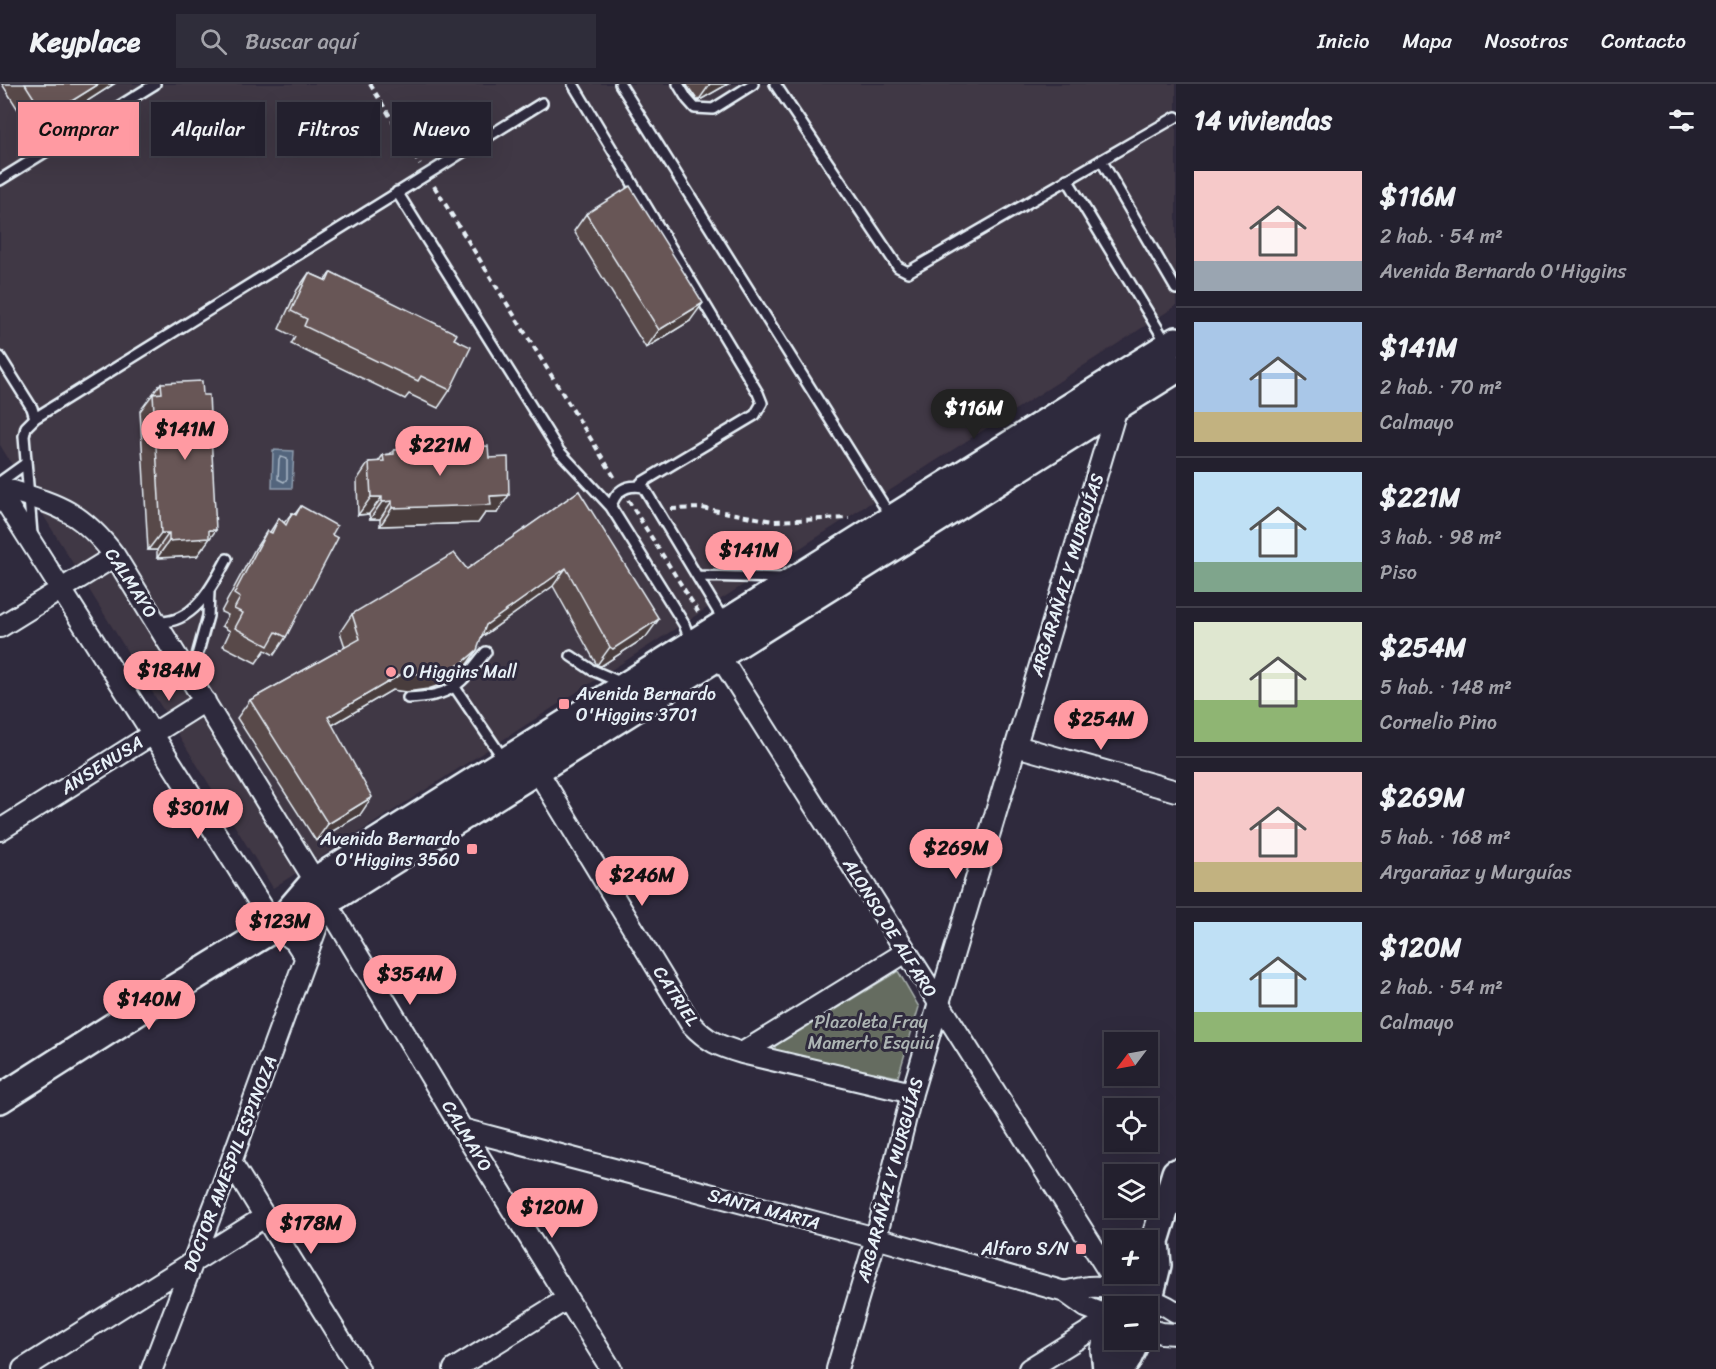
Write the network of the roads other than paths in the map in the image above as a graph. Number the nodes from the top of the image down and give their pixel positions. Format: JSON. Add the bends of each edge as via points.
{"nodes":[{"id":1,"x":155,"y":84,"type":"edge"},
{"id":2,"x":573,"y":84,"type":"edge"},
{"id":3,"x":620,"y":84,"type":"edge"},
{"id":4,"x":678,"y":84,"type":"edge"},
{"id":5,"x":753,"y":84,"type":"edge"},
{"id":6,"x":776,"y":84,"type":"edge"},
{"id":7,"x":542,"y":103,"type":"dead end"},
{"id":8,"x":1176,"y":117,"type":"edge"},
{"id":9,"x":1101,"y":160,"type":"junction"},
{"id":10,"x":0,"y":180,"type":"edge"},
{"id":11,"x":1067,"y":180,"type":"junction"},
{"id":12,"x":397,"y":192,"type":"junction"},
{"id":13,"x":1176,"y":289,"type":"edge"},
{"id":14,"x":0,"y":357,"type":"edge"},
{"id":15,"x":1171,"y":360,"type":"edge"},
{"id":16,"x":1118,"y":404,"type":"junction"},
{"id":17,"x":35,"y":418,"type":"junction"},
{"id":18,"x":25,"y":464,"type":"junction"},
{"id":19,"x":0,"y":482,"type":"edge"},
{"id":20,"x":642,"y":485,"type":"junction"},
{"id":21,"x":0,"y":487,"type":"edge"},
{"id":22,"x":0,"y":493,"type":"edge"},
{"id":23,"x":28,"y":495,"type":"junction"},
{"id":24,"x":611,"y":507,"type":"junction"},
{"id":25,"x":892,"y":518,"type":"junction"},
{"id":26,"x":33,"y":546,"type":"junction"},
{"id":27,"x":115,"y":556,"type":"junction"},
{"id":28,"x":227,"y":559,"type":"dead end"},
{"id":29,"x":697,"y":576,"type":"junction"},
{"id":30,"x":797,"y":578,"type":"junction"},
{"id":31,"x":61,"y":589,"type":"junction"},
{"id":32,"x":209,"y":592,"type":"junction"},
{"id":33,"x":156,"y":622,"type":"junction"},
{"id":34,"x":0,"y":627,"type":"edge"},
{"id":35,"x":727,"y":641,"type":"junction"},
{"id":36,"x":692,"y":645,"type":"junction"},
{"id":37,"x":486,"y":652,"type":"edge"},
{"id":38,"x":571,"y":656,"type":"dead end"},
{"id":39,"x":191,"y":679,"type":"junction"},
{"id":40,"x":626,"y":685,"type":"junction"},
{"id":41,"x":454,"y":686,"type":"junction"},
{"id":42,"x":408,"y":698,"type":"dead end"},
{"id":43,"x":205,"y":701,"type":"junction"},
{"id":44,"x":153,"y":734,"type":"junction"},
{"id":45,"x":1016,"y":746,"type":"junction"},
{"id":46,"x":520,"y":771,"type":"junction"},
{"id":47,"x":1176,"y":791,"type":"edge"},
{"id":48,"x":0,"y":830,"type":"edge"},
{"id":49,"x":321,"y":891,"type":"junction"},
{"id":50,"x":275,"y":927,"type":"junction"},
{"id":51,"x":906,"y":952,"type":"junction"},
{"id":52,"x":306,"y":958,"type":"junction"},
{"id":53,"x":938,"y":1005,"type":"junction"},
{"id":54,"x":742,"y":1053,"type":"junction"},
{"id":55,"x":912,"y":1093,"type":"junction"},
{"id":56,"x":0,"y":1099,"type":"edge"},
{"id":57,"x":462,"y":1129,"type":"junction"},
{"id":58,"x":231,"y":1162,"type":"junction"},
{"id":59,"x":1176,"y":1173,"type":"edge"},
{"id":60,"x":266,"y":1216,"type":"junction"},
{"id":61,"x":1156,"y":1230,"type":"edge"},
{"id":62,"x":876,"y":1238,"type":"junction"},
{"id":63,"x":191,"y":1265,"type":"junction"},
{"id":64,"x":1065,"y":1292,"type":"junction"},
{"id":65,"x":1107,"y":1296,"type":"edge"},
{"id":66,"x":1114,"y":1296,"type":"edge"},
{"id":67,"x":567,"y":1299,"type":"junction"},
{"id":68,"x":1104,"y":1304,"type":"edge"},
{"id":69,"x":1158,"y":1306,"type":"edge"},
{"id":70,"x":1176,"y":1312,"type":"edge"},
{"id":71,"x":1104,"y":1313,"type":"edge"},
{"id":72,"x":1158,"y":1332,"type":"edge"},
{"id":73,"x":1176,"y":1334,"type":"edge"},
{"id":74,"x":1105,"y":1350,"type":"edge"},
{"id":75,"x":1131,"y":1350,"type":"edge"},
{"id":76,"x":23,"y":1369,"type":"edge"},
{"id":77,"x":153,"y":1369,"type":"edge"},
{"id":78,"x":359,"y":1369,"type":"edge"},
{"id":79,"x":454,"y":1369,"type":"edge"},
{"id":80,"x":610,"y":1369,"type":"edge"},
{"id":81,"x":837,"y":1369,"type":"edge"},
{"id":82,"x":1029,"y":1369,"type":"edge"},
{"id":83,"x":1107,"y":1369,"type":"edge"},
{"id":84,"x":1119,"y":1369,"type":"edge"}],
"edges":[{"from":1,"to":10,"type":"lane"},
{"from":2,"to":20,"type":"lane","via":[[762,403],[755,415]]},
{"from":3,"to":25,"type":"lane"},
{"from":4,"to":5,"type":"lane","via":[[695,108],[704,109],[713,109]]},
{"from":6,"to":11,"type":"lane","via":[[898,267],[908,272]]},
{"from":7,"to":12,"type":"lane"},
{"from":8,"to":9,"type":"lane"},
{"from":9,"to":11,"type":"lane"},
{"from":9,"to":13,"type":"lane"},
{"from":11,"to":15,"type":"lane"},
{"from":12,"to":17,"type":"lane"},
{"from":12,"to":24,"type":"lane","via":[[558,451]]},
{"from":14,"to":17,"type":"lane"},
{"from":15,"to":16,"type":"main road"},
{"from":15,"to":25,"type":"main road"},
{"from":16,"to":35,"type":"main road"},
{"from":16,"to":45,"type":"street","name":"ARGARAÑAZ Y MURGUÍAS"},
{"from":17,"to":18,"type":"lane","via":[[24,436]]},
{"from":18,"to":19,"type":"lane"},
{"from":18,"to":23,"type":"lane"},
{"from":20,"to":24,"type":"lane","via":[[622,489]]},
{"from":20,"to":29,"type":"lane"},
{"from":21,"to":23,"type":"street","name":"CALMAYO"},
{"from":22,"to":26,"type":"street"},
{"from":23,"to":26,"type":"lane"},
{"from":23,"to":27,"type":"street","name":"CALMAYO","via":[[83,520]]},
{"from":24,"to":36,"type":"lane","via":[[684,624]]},
{"from":25,"to":30,"type":"main road"},
{"from":26,"to":31,"type":"street"},
{"from":27,"to":31,"type":"street"},
{"from":27,"to":33,"type":"street","name":"CALMAYO"},
{"from":28,"to":32,"type":"lane"},
{"from":29,"to":30,"type":"lane"},
{"from":29,"to":35,"type":"lane"},
{"from":30,"to":35,"type":"main road"},
{"from":31,"to":34,"type":"street"},
{"from":31,"to":44,"type":"street"},
{"from":32,"to":33,"type":"lane","via":[[183,616],[166,623]]},
{"from":32,"to":39,"type":"lane"},
{"from":33,"to":39,"type":"street","name":"CALMAYO"},
{"from":35,"to":36,"type":"main road"},
{"from":35,"to":46,"type":"main road"},
{"from":35,"to":51,"type":"street","name":"ALONSO DE ALFARO"},
{"from":36,"to":40,"type":"main road"},
{"from":37,"to":41,"type":"lane"},
{"from":38,"to":40,"type":"lane"},
{"from":39,"to":43,"type":"street","name":"CALMAYO"},
{"from":40,"to":46,"type":"main road"},
{"from":41,"to":42,"type":"lane","via":[[441,693]]},
{"from":41,"to":46,"type":"lane"},
{"from":43,"to":44,"type":"street","name":"ANSENUSA"},
{"from":43,"to":49,"type":"street","name":"CALMAYO"},
{"from":44,"to":48,"type":"street","name":"ANSENUSA"},
{"from":44,"to":50,"type":"street"},
{"from":45,"to":47,"type":"street"},
{"from":45,"to":53,"type":"street","name":"ARGARAÑAZ Y MURGUÍAS"},
{"from":46,"to":49,"type":"main road"},
{"from":46,"to":54,"type":"street","name":"CATRIEL","via":[[691,1024],[712,1042]]},
{"from":49,"to":50,"type":"main road"},
{"from":49,"to":52,"type":"street","name":"DOCTOR AMESPIL ESPINOZA"},
{"from":49,"to":57,"type":"street","name":"CALMAYO"},
{"from":50,"to":52,"type":"street","via":[[295,941]]},
{"from":50,"to":56,"type":"main road"},
{"from":51,"to":53,"type":"street","name":"ALONSO DE ALFARO"},
{"from":51,"to":54,"type":"street"},
{"from":52,"to":58,"type":"street","name":"DOCTOR AMESPIL ESPINOZA"},
{"from":53,"to":55,"type":"street","name":"ARGARAÑAZ Y MURGUÍAS"},
{"from":53,"to":66,"type":"street","name":"ALONSO DE ALFARO"},
{"from":54,"to":55,"type":"street","name":"CATRIEL"},
{"from":55,"to":62,"type":"street","name":"ARGARAÑAZ Y MURGUÍAS"},
{"from":57,"to":62,"type":"street","name":"SANTA MARTA"},
{"from":57,"to":67,"type":"street","name":"CALMAYO"},
{"from":58,"to":60,"type":"street"},
{"from":58,"to":63,"type":"street","name":"DOCTOR AMESPIL ESPINOZA"},
{"from":59,"to":61,"type":"main road"},
{"from":60,"to":63,"type":"street"},
{"from":60,"to":78,"type":"street"},
{"from":62,"to":64,"type":"street","name":"SANTA MARTA"},
{"from":62,"to":81,"type":"street","name":"ARGARAÑAZ Y MURGUÍAS"},
{"from":63,"to":76,"type":"street"},
{"from":63,"to":77,"type":"street","name":"DOCTOR AMESPIL ESPINOZA"},
{"from":64,"to":65,"type":"street","name":"SANTA MARTA","via":[[1090,1287]]},
{"from":64,"to":68,"type":"street","name":"SANTA MARTA","via":[[1086,1307]]},
{"from":67,"to":79,"type":"street"},
{"from":67,"to":80,"type":"street","name":"CALMAYO"},
{"from":69,"to":70,"type":"street","name":"SANTA MARTA"},
{"from":71,"to":82,"type":"street"},
{"from":72,"to":73,"type":"street"},
{"from":74,"to":83,"type":"main road"},
{"from":75,"to":84,"type":"main road"}]}
